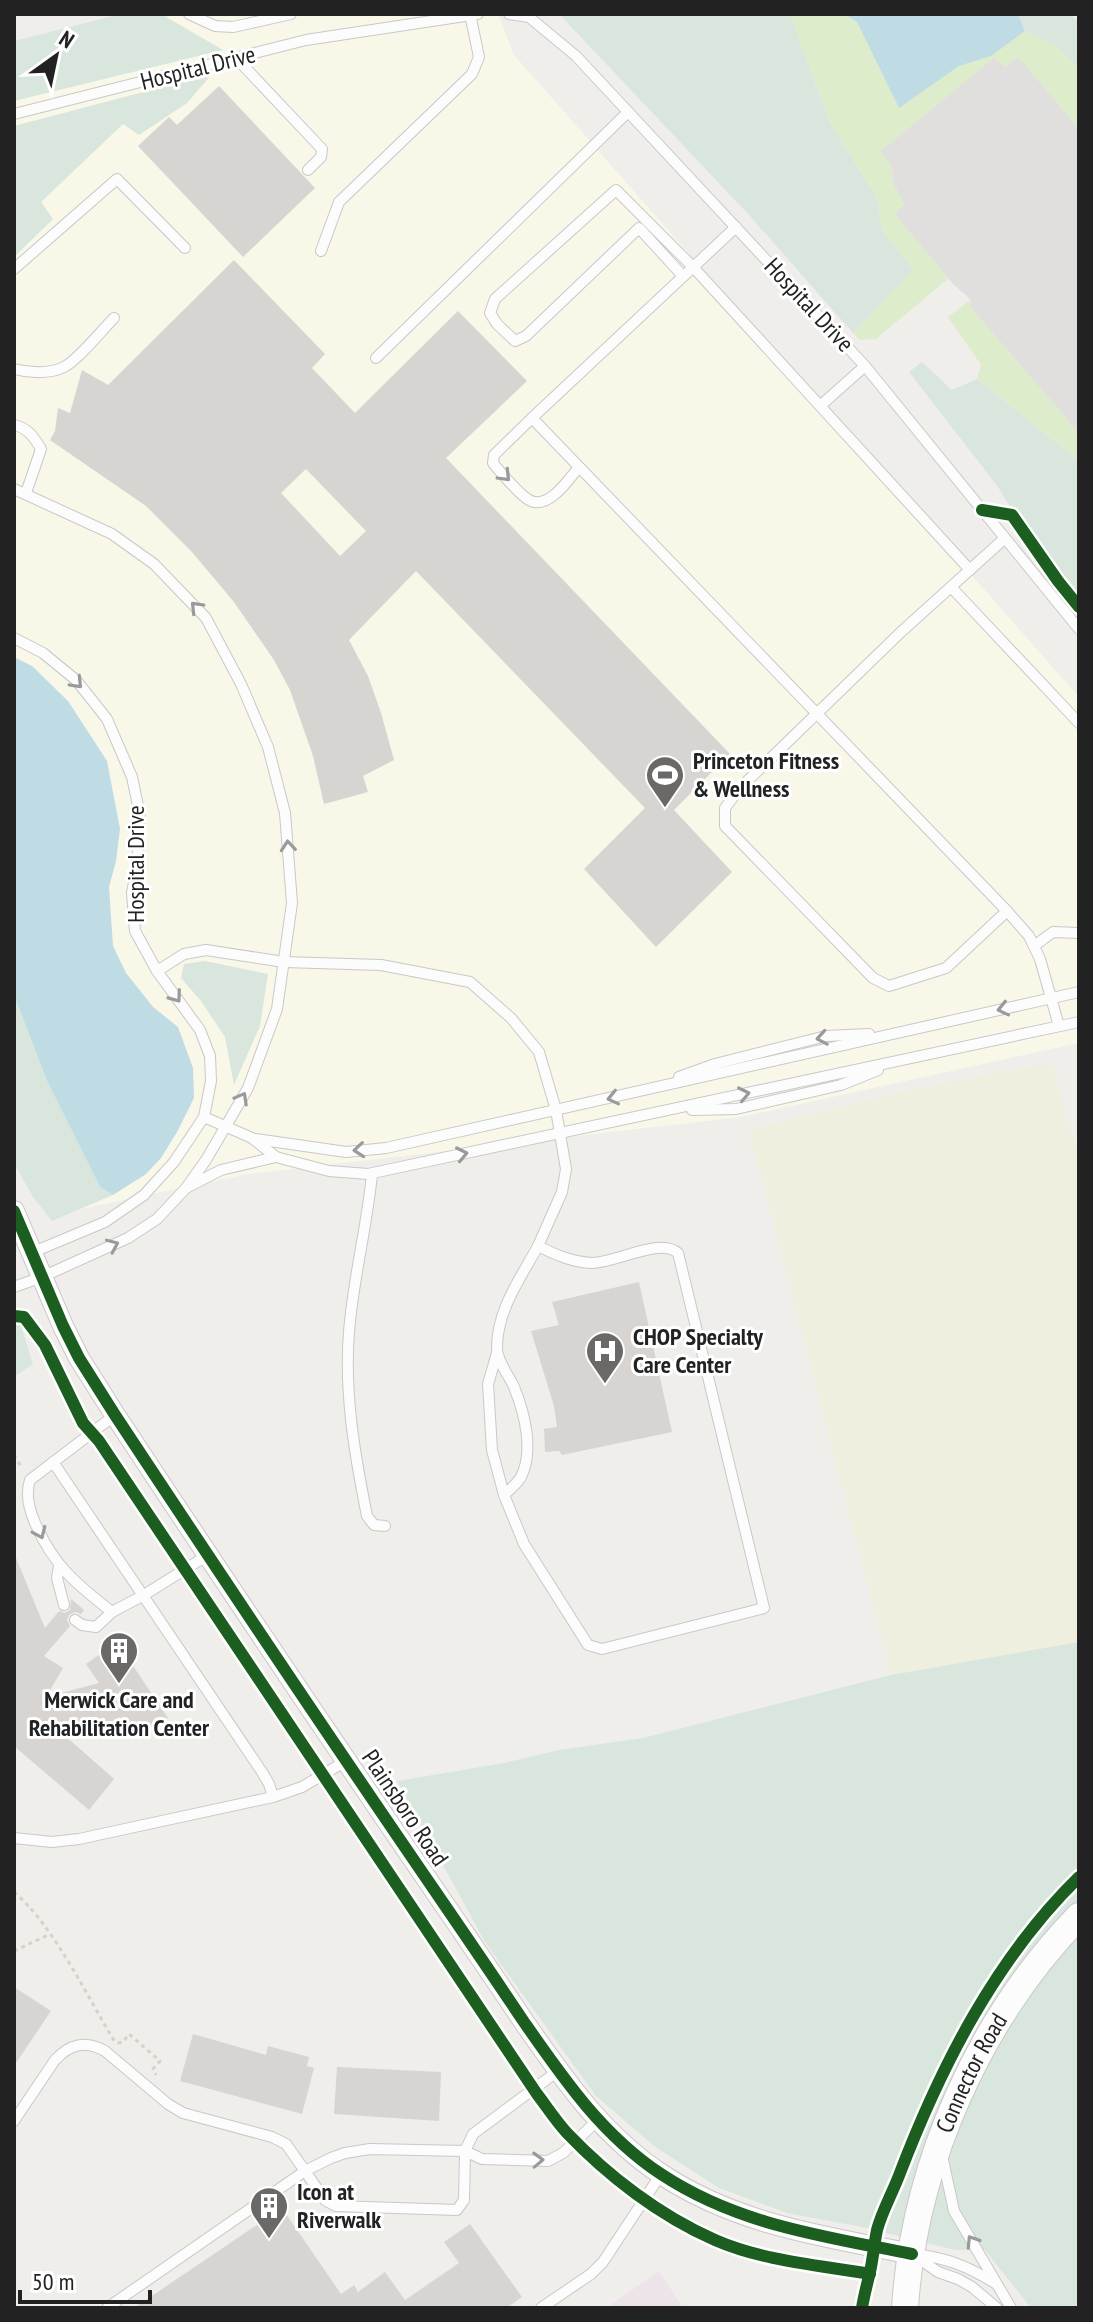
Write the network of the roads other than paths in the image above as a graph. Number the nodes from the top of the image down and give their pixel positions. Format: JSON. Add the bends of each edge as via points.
{"nodes":[{"id":1,"x":189,"y":14,"type":"edge"},
{"id":2,"x":291,"y":14,"type":"edge"},
{"id":3,"x":473,"y":14,"type":"edge"},
{"id":4,"x":509,"y":14,"type":"edge"},
{"id":5,"x":237,"y":59,"type":"junction"},
{"id":6,"x":628,"y":112,"type":"junction"},
{"id":7,"x":14,"y":114,"type":"edge"},
{"id":8,"x":308,"y":170,"type":"dead end"},
{"id":9,"x":736,"y":227,"type":"junction"},
{"id":10,"x":185,"y":248,"type":"dead end"},
{"id":11,"x":321,"y":251,"type":"dead end"},
{"id":12,"x":693,"y":267,"type":"junction"},
{"id":13,"x":14,"y":269,"type":"edge"},
{"id":14,"x":683,"y":276,"type":"junction"},
{"id":15,"x":114,"y":318,"type":"dead end"},
{"id":16,"x":376,"y":358,"type":"dead end"},
{"id":17,"x":865,"y":366,"type":"junction"},
{"id":18,"x":14,"y":369,"type":"edge"},
{"id":19,"x":820,"y":406,"type":"junction"},
{"id":20,"x":532,"y":418,"type":"junction"},
{"id":21,"x":14,"y":425,"type":"edge"},
{"id":22,"x":579,"y":467,"type":"junction"},
{"id":23,"x":14,"y":489,"type":"edge"},
{"id":24,"x":26,"y":493,"type":"junction"},
{"id":25,"x":1005,"y":538,"type":"junction"},
{"id":26,"x":970,"y":570,"type":"junction"},
{"id":27,"x":951,"y":587,"type":"junction"},
{"id":28,"x":1079,"y":629,"type":"edge"},
{"id":29,"x":14,"y":638,"type":"edge"},
{"id":30,"x":817,"y":713,"type":"junction"},
{"id":31,"x":1079,"y":723,"type":"edge"},
{"id":32,"x":1007,"y":911,"type":"junction"},
{"id":33,"x":1079,"y":933,"type":"edge"},
{"id":34,"x":1034,"y":946,"type":"junction"},
{"id":35,"x":284,"y":962,"type":"junction"},
{"id":36,"x":157,"y":971,"type":"junction"},
{"id":37,"x":1079,"y":992,"type":"edge"},
{"id":38,"x":1052,"y":998,"type":"junction"},
{"id":39,"x":1079,"y":1022,"type":"edge"},
{"id":40,"x":1059,"y":1026,"type":"junction"},
{"id":41,"x":556,"y":1110,"type":"junction"},
{"id":42,"x":204,"y":1117,"type":"junction"},
{"id":43,"x":226,"y":1127,"type":"junction"},
{"id":44,"x":561,"y":1133,"type":"junction"},
{"id":45,"x":252,"y":1138,"type":"junction"},
{"id":46,"x":276,"y":1157,"type":"junction"},
{"id":47,"x":372,"y":1174,"type":"junction"},
{"id":48,"x":186,"y":1188,"type":"junction"},
{"id":49,"x":14,"y":1211,"type":"edge"},
{"id":50,"x":538,"y":1246,"type":"junction"},
{"id":51,"x":31,"y":1253,"type":"junction"},
{"id":52,"x":42,"y":1277,"type":"junction"},
{"id":53,"x":14,"y":1287,"type":"edge"},
{"id":54,"x":497,"y":1353,"type":"junction"},
{"id":55,"x":115,"y":1415,"type":"junction"},
{"id":56,"x":53,"y":1462,"type":"junction"},
{"id":57,"x":504,"y":1495,"type":"junction"},
{"id":58,"x":385,"y":1526,"type":"dead end"},
{"id":59,"x":208,"y":1555,"type":"junction"},
{"id":60,"x":59,"y":1566,"type":"junction"},
{"id":61,"x":144,"y":1595,"type":"junction"},
{"id":62,"x":64,"y":1605,"type":"dead end"},
{"id":63,"x":112,"y":1612,"type":"junction"},
{"id":64,"x":75,"y":1620,"type":"dead end"},
{"id":65,"x":346,"y":1761,"type":"junction"},
{"id":66,"x":273,"y":1797,"type":"junction"},
{"id":67,"x":14,"y":1838,"type":"edge"},
{"id":68,"x":1079,"y":1916,"type":"edge"},
{"id":69,"x":558,"y":2071,"type":"junction"},
{"id":70,"x":598,"y":2120,"type":"junction"},
{"id":71,"x":14,"y":2121,"type":"edge"},
{"id":72,"x":940,"y":2144,"type":"junction"},
{"id":73,"x":465,"y":2151,"type":"junction"},
{"id":74,"x":305,"y":2171,"type":"junction"},
{"id":75,"x":661,"y":2174,"type":"junction"},
{"id":76,"x":912,"y":2254,"type":"junction"},
{"id":77,"x":995,"y":2283,"type":"junction"},
{"id":78,"x":107,"y":2308,"type":"edge"},
{"id":79,"x":541,"y":2308,"type":"edge"},
{"id":80,"x":905,"y":2308,"type":"edge"},
{"id":81,"x":997,"y":2308,"type":"edge"},
{"id":82,"x":1011,"y":2308,"type":"edge"}],
"edges":[{"from":1,"to":2,"type":"lane","via":[[215,26],[233,27]]},
{"from":3,"to":5,"type":"lane","name":"Hospital Drive","via":[[306,40]]},
{"from":3,"to":11,"type":"lane","via":[[479,57],[472,74],[339,202]]},
{"from":4,"to":6,"type":"lane","name":"Hospital Drive","via":[[529,17],[553,36]]},
{"from":5,"to":7,"type":"lane","name":"Hospital Drive"},
{"from":5,"to":8,"type":"lane","via":[[322,149]]},
{"from":6,"to":9,"type":"lane","name":"Hospital Drive"},
{"from":6,"to":16,"type":"lane"},
{"from":9,"to":12,"type":"lane"},
{"from":9,"to":17,"type":"lane","name":"Hospital Drive"},
{"from":10,"to":13,"type":"lane","via":[[117,179]]},
{"from":12,"to":14,"type":"lane"},
{"from":12,"to":14,"type":"lane","via":[[616,190],[495,299],[490,313],[515,341],[526,336],[639,228]]},
{"from":12,"to":19,"type":"lane"},
{"from":14,"to":20,"type":"lane"},
{"from":15,"to":18,"type":"lane","via":[[66,366],[37,372]]},
{"from":17,"to":19,"type":"lane"},
{"from":17,"to":25,"type":"lane","name":"Hospital Drive"},
{"from":19,"to":26,"type":"lane"},
{"from":20,"to":22,"type":"lane"},
{"from":20,"to":22,"type":"lane","one_way":true,"via":[[494,455],[497,468],[529,501],[538,502],[554,494]]},
{"from":21,"to":24,"type":"lane","via":[[33,435],[41,449]]},
{"from":22,"to":30,"type":"lane"},
{"from":23,"to":24,"type":"lane"},
{"from":35,"to":24,"type":"lane","one_way":true,"via":[[292,903],[285,813],[268,747],[206,618],[154,564],[112,534]]},
{"from":25,"to":26,"type":"lane"},
{"from":25,"to":28,"type":"lane","name":"Hospital Drive"},
{"from":26,"to":27,"type":"lane"},
{"from":27,"to":30,"type":"lane"},
{"from":27,"to":31,"type":"lane"},
{"from":29,"to":36,"type":"lane","name":"Hospital Drive","one_way":true,"via":[[76,680],[107,719],[132,777],[140,815],[132,893],[135,931]]},
{"from":30,"to":32,"type":"lane"},
{"from":30,"to":32,"type":"lane","via":[[740,788],[725,808],[725,826],[873,978],[889,986],[946,968]]},
{"from":32,"to":34,"type":"lane"},
{"from":33,"to":34,"type":"lane","via":[[1053,932]]},
{"from":34,"to":38,"type":"lane"},
{"from":35,"to":36,"type":"lane","via":[[206,950],[184,954]]},
{"from":35,"to":41,"type":"lane","via":[[381,965],[470,982],[539,1052]]},
{"from":43,"to":35,"type":"lane","one_way":true,"via":[[248,1088],[277,1009]]},
{"from":36,"to":42,"type":"lane","name":"Hospital Drive","one_way":true,"via":[[200,1030],[210,1056]]},
{"from":37,"to":38,"type":"lane"},
{"from":38,"to":40,"type":"lane"},
{"from":38,"to":41,"type":"lane","one_way":true},
{"from":39,"to":40,"type":"lane"},
{"from":44,"to":40,"type":"lane","one_way":true},
{"from":41,"to":44,"type":"lane"},
{"from":41,"to":45,"type":"lane","one_way":true,"via":[[359,1151]]},
{"from":42,"to":43,"type":"lane"},
{"from":42,"to":51,"type":"lane","via":[[144,1195],[105,1222]]},
{"from":43,"to":45,"type":"lane"},
{"from":43,"to":48,"type":"lane"},
{"from":47,"to":44,"type":"lane","one_way":true},
{"from":44,"to":50,"type":"lane","via":[[566,1169],[562,1192]]},
{"from":45,"to":46,"type":"lane"},
{"from":46,"to":47,"type":"lane","via":[[329,1171]]},
{"from":46,"to":48,"type":"lane","via":[[221,1170]]},
{"from":47,"to":58,"type":"lane","via":[[349,1334],[349,1401],[367,1516],[374,1525]]},
{"from":52,"to":48,"type":"lane","one_way":true,"via":[[128,1238],[157,1219]]},
{"from":49,"to":51,"type":"street","name":"Plainsboro Road"},
{"from":50,"to":54,"type":"lane","via":[[500,1318]]},
{"from":50,"to":57,"type":"lane","via":[[573,1261],[596,1263],[659,1247],[678,1253],[764,1608],[602,1649],[588,1645],[524,1544]]},
{"from":51,"to":52,"type":"street","name":"Plainsboro Road"},
{"from":52,"to":53,"type":"lane"},
{"from":52,"to":55,"type":"street","name":"Plainsboro Road","via":[[79,1358]]},
{"from":54,"to":57,"type":"lane","via":[[488,1384],[492,1450]]},
{"from":54,"to":57,"type":"lane","via":[[526,1424],[528,1457],[520,1480]]},
{"from":55,"to":56,"type":"lane"},
{"from":55,"to":59,"type":"street","name":"Plainsboro Road"},
{"from":56,"to":60,"type":"lane","one_way":true,"via":[[30,1480],[28,1493],[33,1518]]},
{"from":56,"to":61,"type":"lane"},
{"from":59,"to":61,"type":"lane"},
{"from":59,"to":65,"type":"street","name":"Plainsboro Road"},
{"from":60,"to":62,"type":"lane"},
{"from":60,"to":63,"type":"lane"},
{"from":61,"to":63,"type":"lane"},
{"from":61,"to":66,"type":"lane","via":[[262,1772]]},
{"from":63,"to":64,"type":"lane","via":[[96,1627]]},
{"from":65,"to":66,"type":"lane"},
{"from":65,"to":69,"type":"street","name":"Plainsboro Road"},
{"from":66,"to":67,"type":"lane","via":[[79,1839]]},
{"from":68,"to":72,"type":"street","name":"Connector Road","via":[[1021,1986],[983,2047]]},
{"from":69,"to":70,"type":"street","name":"Plainsboro Road"},
{"from":69,"to":73,"type":"lane","via":[[473,2134]]},
{"from":73,"to":70,"type":"lane","one_way":true,"via":[[482,2159],[548,2161]]},
{"from":70,"to":75,"type":"street","name":"Plainsboro Road"},
{"from":71,"to":74,"type":"lane","via":[[64,2051],[94,2045],[183,2113],[286,2144]]},
{"from":72,"to":76,"type":"street","name":"Connector Road"},
{"from":77,"to":72,"type":"lane","one_way":true,"via":[[954,2211]]},
{"from":73,"to":74,"type":"lane","via":[[357,2150]]},
{"from":73,"to":74,"type":"lane","via":[[464,2200],[453,2210],[336,2206],[325,2200]]},
{"from":74,"to":78,"type":"lane"},
{"from":75,"to":76,"type":"street","name":"Plainsboro Road","via":[[716,2205],[772,2225]]},
{"from":75,"to":79,"type":"lane","via":[[603,2262]]},
{"from":76,"to":77,"type":"lane","via":[[953,2261]]},
{"from":76,"to":80,"type":"street"},
{"from":76,"to":81,"type":"lane","via":[[972,2287]]},
{"from":77,"to":82,"type":"lane"}]}
